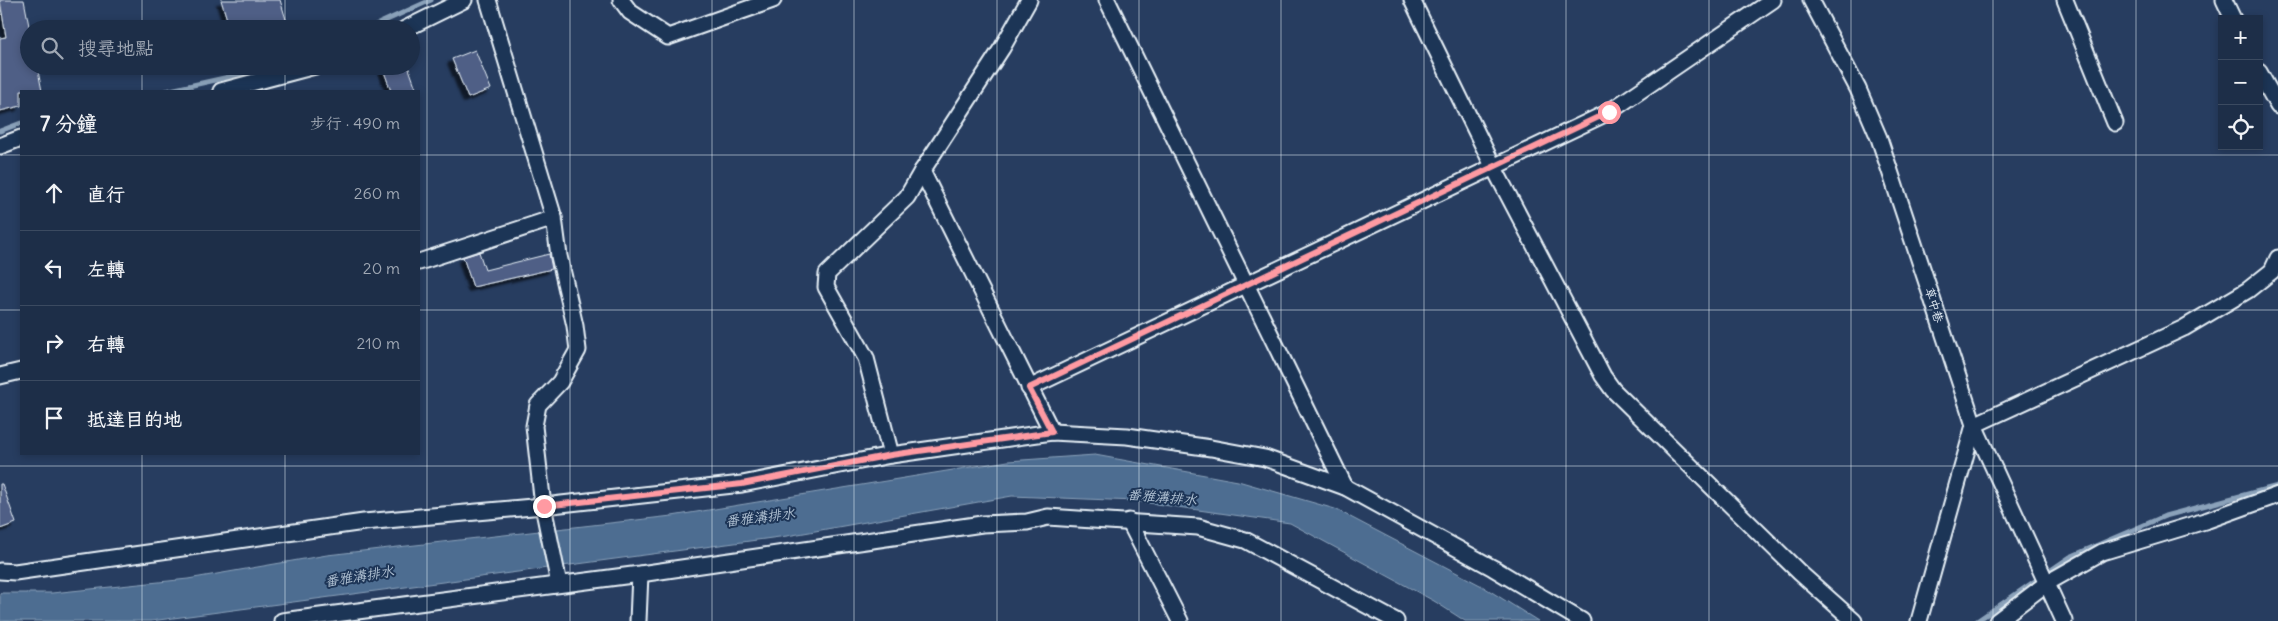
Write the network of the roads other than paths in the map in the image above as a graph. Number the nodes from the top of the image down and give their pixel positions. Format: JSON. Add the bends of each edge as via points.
{"nodes":[{"id":1,"x":464,"y":0,"type":"edge"},
{"id":2,"x":488,"y":0,"type":"edge"},
{"id":3,"x":621,"y":0,"type":"edge"},
{"id":4,"x":773,"y":0,"type":"edge"},
{"id":5,"x":1029,"y":0,"type":"edge"},
{"id":6,"x":1107,"y":0,"type":"edge"},
{"id":7,"x":1412,"y":0,"type":"edge"},
{"id":8,"x":1773,"y":0,"type":"edge"},
{"id":9,"x":1812,"y":0,"type":"edge"},
{"id":10,"x":2065,"y":0,"type":"edge"},
{"id":11,"x":2224,"y":0,"type":"edge"},
{"id":12,"x":2231,"y":15,"type":"edge"},
{"id":13,"x":420,"y":22,"type":"edge"},
{"id":14,"x":281,"y":75,"type":"edge"},
{"id":15,"x":2263,"y":79,"type":"edge"},
{"id":16,"x":225,"y":90,"type":"edge"},
{"id":17,"x":2278,"y":106,"type":"edge"},
{"id":18,"x":2115,"y":123,"type":"dead end"},
{"id":19,"x":20,"y":138,"type":"edge"},
{"id":20,"x":0,"y":146,"type":"edge"},
{"id":21,"x":1494,"y":168,"type":"junction"},
{"id":22,"x":922,"y":171,"type":"junction"},
{"id":23,"x":554,"y":218,"type":"junction"},
{"id":24,"x":2278,"y":258,"type":"edge"},
{"id":25,"x":420,"y":262,"type":"edge"},
{"id":26,"x":1247,"y":285,"type":"junction"},
{"id":27,"x":20,"y":371,"type":"edge"},
{"id":28,"x":0,"y":376,"type":"edge"},
{"id":29,"x":1029,"y":388,"type":"junction"},
{"id":30,"x":1974,"y":424,"type":"junction"},
{"id":31,"x":1052,"y":432,"type":"junction"},
{"id":32,"x":891,"y":455,"type":"junction"},
{"id":33,"x":1345,"y":487,"type":"junction"},
{"id":34,"x":2278,"y":495,"type":"edge"},
{"id":35,"x":544,"y":506,"type":"junction"},
{"id":36,"x":1129,"y":521,"type":"junction"},
{"id":37,"x":0,"y":570,"type":"edge"},
{"id":38,"x":640,"y":574,"type":"junction"},
{"id":39,"x":2047,"y":583,"type":"junction"},
{"id":40,"x":559,"y":584,"type":"junction"},
{"id":41,"x":282,"y":621,"type":"edge"},
{"id":42,"x":638,"y":621,"type":"edge"},
{"id":43,"x":1180,"y":621,"type":"edge"},
{"id":44,"x":1396,"y":621,"type":"edge"},
{"id":45,"x":1582,"y":621,"type":"edge"},
{"id":46,"x":1854,"y":621,"type":"edge"},
{"id":47,"x":1919,"y":621,"type":"edge"},
{"id":48,"x":1997,"y":621,"type":"edge"},
{"id":49,"x":2064,"y":621,"type":"edge"}],
"edges":[{"from":1,"to":13,"type":"street"},
{"from":2,"to":23,"type":"street"},
{"from":3,"to":4,"type":"street","via":[[630,12],[668,37]]},
{"from":5,"to":22,"type":"street","via":[[1002,48]]},
{"from":6,"to":26,"type":"street"},
{"from":7,"to":21,"type":"street"},
{"from":8,"to":21,"type":"street","via":[[1609,112]]},
{"from":9,"to":30,"type":"street","name":"草中巷","via":[[1858,89],[1879,138]]},
{"from":10,"to":18,"type":"street"},
{"from":11,"to":12,"type":"street"},
{"from":14,"to":16,"type":"street"},
{"from":15,"to":17,"type":"street"},
{"from":19,"to":20,"type":"street"},
{"from":21,"to":26,"type":"street"},
{"from":21,"to":46,"type":"street","via":[[1602,376],[1613,390],[1800,573]]},
{"from":22,"to":29,"type":"street"},
{"from":22,"to":32,"type":"street","via":[[908,198],[827,274],[826,287],[866,358]]},
{"from":23,"to":25,"type":"street"},
{"from":23,"to":35,"type":"street","via":[[578,350],[560,382],[538,405],[534,426]]},
{"from":24,"to":30,"type":"street","via":[[2272,271],[2248,290],[2184,328]]},
{"from":26,"to":29,"type":"street"},
{"from":26,"to":33,"type":"street"},
{"from":27,"to":28,"type":"street"},
{"from":29,"to":31,"type":"street"},
{"from":30,"to":39,"type":"street","name":"草中巷"},
{"from":30,"to":47,"type":"street"},
{"from":31,"to":32,"type":"street"},
{"from":31,"to":33,"type":"street","via":[[1127,436],[1265,458]]},
{"from":32,"to":35,"type":"street","via":[[742,484]]},
{"from":33,"to":45,"type":"street"},
{"from":34,"to":39,"type":"street","via":[[2102,552]]},
{"from":35,"to":37,"type":"street","via":[[364,522],[15,572]]},
{"from":35,"to":40,"type":"street"},
{"from":36,"to":38,"type":"street","via":[[1048,517],[1027,522],[982,524]]},
{"from":36,"to":43,"type":"street"},
{"from":36,"to":44,"type":"street","via":[[1198,527],[1245,540]]},
{"from":38,"to":40,"type":"street"},
{"from":38,"to":42,"type":"street"},
{"from":39,"to":48,"type":"street"},
{"from":39,"to":49,"type":"street","name":"草中巷"},
{"from":40,"to":41,"type":"street"}]}
